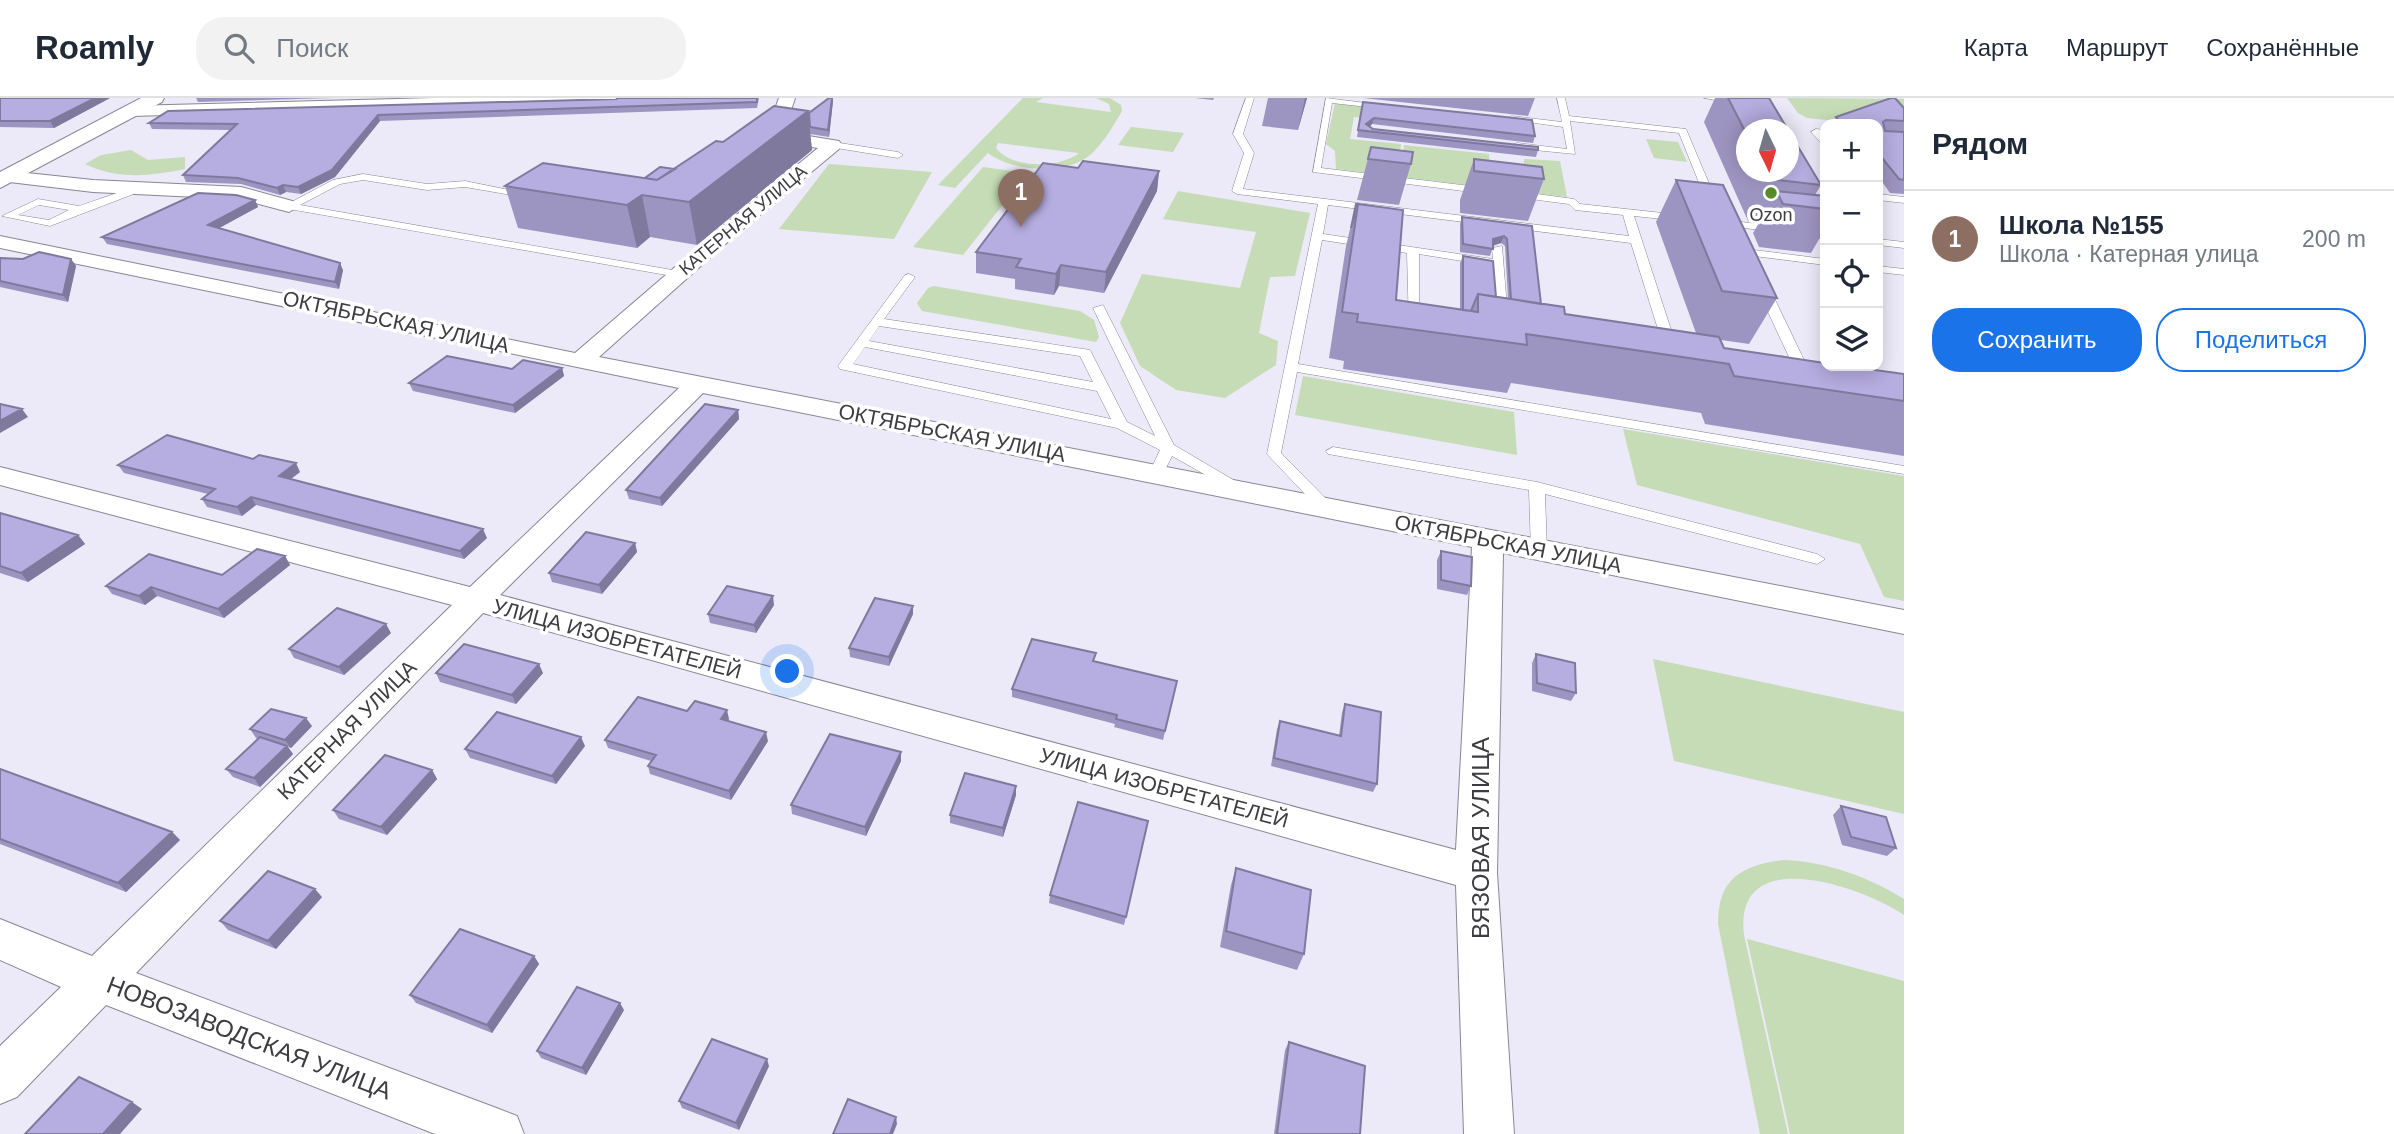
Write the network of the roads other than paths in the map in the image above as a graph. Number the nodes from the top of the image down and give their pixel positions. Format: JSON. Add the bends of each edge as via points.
{"nodes":[{"id":1,"x":155,"y":98,"type":"edge"},
{"id":2,"x":603,"y":98,"type":"edge"},
{"id":3,"x":617,"y":98,"type":"edge"},
{"id":4,"x":787,"y":98,"type":"edge"},
{"id":5,"x":1250,"y":98,"type":"edge"},
{"id":6,"x":1561,"y":98,"type":"edge"},
{"id":7,"x":1708,"y":98,"type":"edge"},
{"id":8,"x":1753,"y":102,"type":"edge"},
{"id":9,"x":1395,"y":107,"type":"edge"},
{"id":10,"x":130,"y":111,"type":"junction"},
{"id":11,"x":1501,"y":118,"type":"edge"},
{"id":12,"x":1566,"y":121,"type":"junction"},
{"id":13,"x":833,"y":145,"type":"junction"},
{"id":14,"x":1506,"y":145,"type":"edge"},
{"id":15,"x":898,"y":155,"type":"dead end"},
{"id":16,"x":4,"y":179,"type":"edge"},
{"id":17,"x":140,"y":188,"type":"junction"},
{"id":18,"x":1492,"y":192,"type":"edge"},
{"id":19,"x":1506,"y":193,"type":"edge"},
{"id":20,"x":545,"y":197,"type":"edge"},
{"id":21,"x":1883,"y":198,"type":"edge"},
{"id":22,"x":1904,"y":200,"type":"edge"},
{"id":23,"x":1324,"y":201,"type":"junction"},
{"id":24,"x":1723,"y":203,"type":"edge"},
{"id":25,"x":289,"y":205,"type":"junction"},
{"id":26,"x":80,"y":209,"type":"junction"},
{"id":27,"x":1626,"y":211,"type":"junction"},
{"id":28,"x":1693,"y":219,"type":"edge"},
{"id":29,"x":1706,"y":221,"type":"edge"},
{"id":30,"x":1820,"y":235,"type":"edge"},
{"id":31,"x":1316,"y":236,"type":"junction"},
{"id":32,"x":1636,"y":240,"type":"junction"},
{"id":33,"x":0,"y":243,"type":"edge"},
{"id":34,"x":1883,"y":243,"type":"edge"},
{"id":35,"x":1904,"y":245,"type":"edge"},
{"id":36,"x":1497,"y":248,"type":"edge"},
{"id":37,"x":1413,"y":250,"type":"junction"},
{"id":38,"x":1820,"y":261,"type":"edge"},
{"id":39,"x":1498,"y":263,"type":"junction"},
{"id":40,"x":1883,"y":270,"type":"edge"},
{"id":41,"x":1904,"y":272,"type":"edge"},
{"id":42,"x":678,"y":274,"type":"junction"},
{"id":43,"x":909,"y":277,"type":"dead end"},
{"id":44,"x":1099,"y":308,"type":"dead end"},
{"id":45,"x":876,"y":322,"type":"junction"},
{"id":46,"x":1503,"y":327,"type":"edge"},
{"id":47,"x":1427,"y":329,"type":"edge"},
{"id":48,"x":862,"y":343,"type":"junction"},
{"id":49,"x":1694,"y":346,"type":"edge"},
{"id":50,"x":1772,"y":358,"type":"edge"},
{"id":51,"x":580,"y":361,"type":"junction"},
{"id":52,"x":1291,"y":367,"type":"junction"},
{"id":53,"x":698,"y":384,"type":"junction"},
{"id":54,"x":1103,"y":388,"type":"junction"},
{"id":55,"x":1121,"y":425,"type":"junction"},
{"id":56,"x":1333,"y":451,"type":"dead end"},
{"id":57,"x":1162,"y":461,"type":"junction"},
{"id":58,"x":1904,"y":470,"type":"edge"},
{"id":59,"x":0,"y":477,"type":"edge"},
{"id":60,"x":1537,"y":487,"type":"junction"},
{"id":61,"x":1327,"y":508,"type":"junction"},
{"id":62,"x":1488,"y":541,"type":"junction"},
{"id":63,"x":1539,"y":551,"type":"junction"},
{"id":64,"x":1817,"y":558,"type":"dead end"},
{"id":65,"x":476,"y":600,"type":"junction"},
{"id":66,"x":1904,"y":622,"type":"edge"},
{"id":67,"x":1476,"y":873,"type":"junction"},
{"id":68,"x":0,"y":939,"type":"edge"},
{"id":69,"x":99,"y":981,"type":"junction"},
{"id":70,"x":0,"y":1080,"type":"edge"},
{"id":71,"x":499,"y":1134,"type":"edge"},
{"id":72,"x":1489,"y":1134,"type":"edge"}],
"edges":[{"from":1,"to":10,"type":"street"},
{"from":2,"to":3,"type":"street"},
{"from":2,"to":10,"type":"street"},
{"from":4,"to":13,"type":"street","name":"КАТЕРНАЯ УЛИЦА","via":[[769,140]]},
{"from":5,"to":23,"type":"lane","via":[[1238,134],[1249,153],[1237,191]]},
{"from":6,"to":12,"type":"lane"},
{"from":7,"to":8,"type":"lane"},
{"from":9,"to":18,"type":"lane","via":[[1328,100],[1316,170]]},
{"from":10,"to":16,"type":"street"},
{"from":11,"to":12,"type":"lane"},
{"from":12,"to":14,"type":"lane","via":[[1572,152]]},
{"from":12,"to":24,"type":"lane","via":[[1684,131],[1709,195]]},
{"from":13,"to":15,"type":"lane"},
{"from":13,"to":42,"type":"street","name":"КАТЕРНАЯ УЛИЦА"},
{"from":16,"to":17,"type":"street"},
{"from":17,"to":25,"type":"street","via":[[241,193]]},
{"from":17,"to":26,"type":"lane"},
{"from":19,"to":27,"type":"lane","via":[[1574,202],[1575,207]]},
{"from":20,"to":25,"type":"lane","via":[[465,184],[427,187],[363,177],[337,182]]},
{"from":21,"to":22,"type":"lane"},
{"from":23,"to":31,"type":"lane"},
{"from":23,"to":32,"type":"lane"},
{"from":25,"to":42,"type":"lane"},
{"from":26,"to":26,"type":"lane","via":[[38,202],[7,216],[50,223]]},
{"from":27,"to":28,"type":"lane"},
{"from":27,"to":32,"type":"lane"},
{"from":29,"to":30,"type":"lane"},
{"from":31,"to":37,"type":"lane"},
{"from":31,"to":52,"type":"lane"},
{"from":32,"to":49,"type":"lane","via":[[1668,342]]},
{"from":33,"to":51,"type":"street","name":"ОКТЯБРЬСКАЯ УЛИЦА"},
{"from":34,"to":35,"type":"lane"},
{"from":36,"to":39,"type":"lane"},
{"from":37,"to":39,"type":"lane"},
{"from":37,"to":47,"type":"lane","via":[[1413,326]]},
{"from":38,"to":50,"type":"lane","via":[[1746,252],[1798,362]]},
{"from":39,"to":46,"type":"lane"},
{"from":40,"to":41,"type":"lane"},
{"from":42,"to":51,"type":"street","name":"КАТЕРНАЯ УЛИЦА"},
{"from":43,"to":45,"type":"lane"},
{"from":44,"to":57,"type":"lane"},
{"from":45,"to":48,"type":"lane"},
{"from":45,"to":54,"type":"lane","via":[[1085,353]]},
{"from":48,"to":54,"type":"lane"},
{"from":48,"to":55,"type":"lane","via":[[845,366]]},
{"from":51,"to":53,"type":"street","name":"ОКТЯБРЬСКАЯ УЛИЦА"},
{"from":52,"to":58,"type":"lane"},
{"from":52,"to":61,"type":"lane","via":[[1274,454]]},
{"from":53,"to":57,"type":"street","name":"ОКТЯБРЬСКАЯ УЛИЦА"},
{"from":53,"to":65,"type":"street","name":"КАТЕРНАЯ УЛИЦА"},
{"from":54,"to":55,"type":"lane"},
{"from":55,"to":57,"type":"lane"},
{"from":56,"to":60,"type":"lane"},
{"from":57,"to":61,"type":"street","name":"ОКТЯБРЬСКАЯ УЛИЦА","via":[[1242,490]]},
{"from":59,"to":65,"type":"street","name":"УЛИЦА ИЗОБРЕТАТЕЛЕЙ"},
{"from":60,"to":63,"type":"lane"},
{"from":60,"to":64,"type":"lane"},
{"from":61,"to":62,"type":"street","name":"ОКТЯБРЬСКАЯ УЛИЦА"},
{"from":62,"to":63,"type":"street","name":"ОКТЯБРЬСКАЯ УЛИЦА"},
{"from":62,"to":67,"type":"street","name":"ВЯЗОВАЯ УЛИЦА"},
{"from":63,"to":66,"type":"street","name":"ОКТЯБРЬСКАЯ УЛИЦА"},
{"from":65,"to":67,"type":"street","name":"УЛИЦА ИЗОБРЕТАТЕЛЕЙ"},
{"from":65,"to":69,"type":"street","name":"КАТЕРНАЯ УЛИЦА"},
{"from":67,"to":72,"type":"street","name":"ВЯЗОВАЯ УЛИЦА"},
{"from":68,"to":69,"type":"street","name":"НОВОЗАВОДСКАЯ УЛИЦА"},
{"from":69,"to":70,"type":"street","name":"КАТЕРНАЯ УЛИЦА"},
{"from":69,"to":71,"type":"street","name":"НОВОЗАВОДСКАЯ УЛИЦА"}]}
